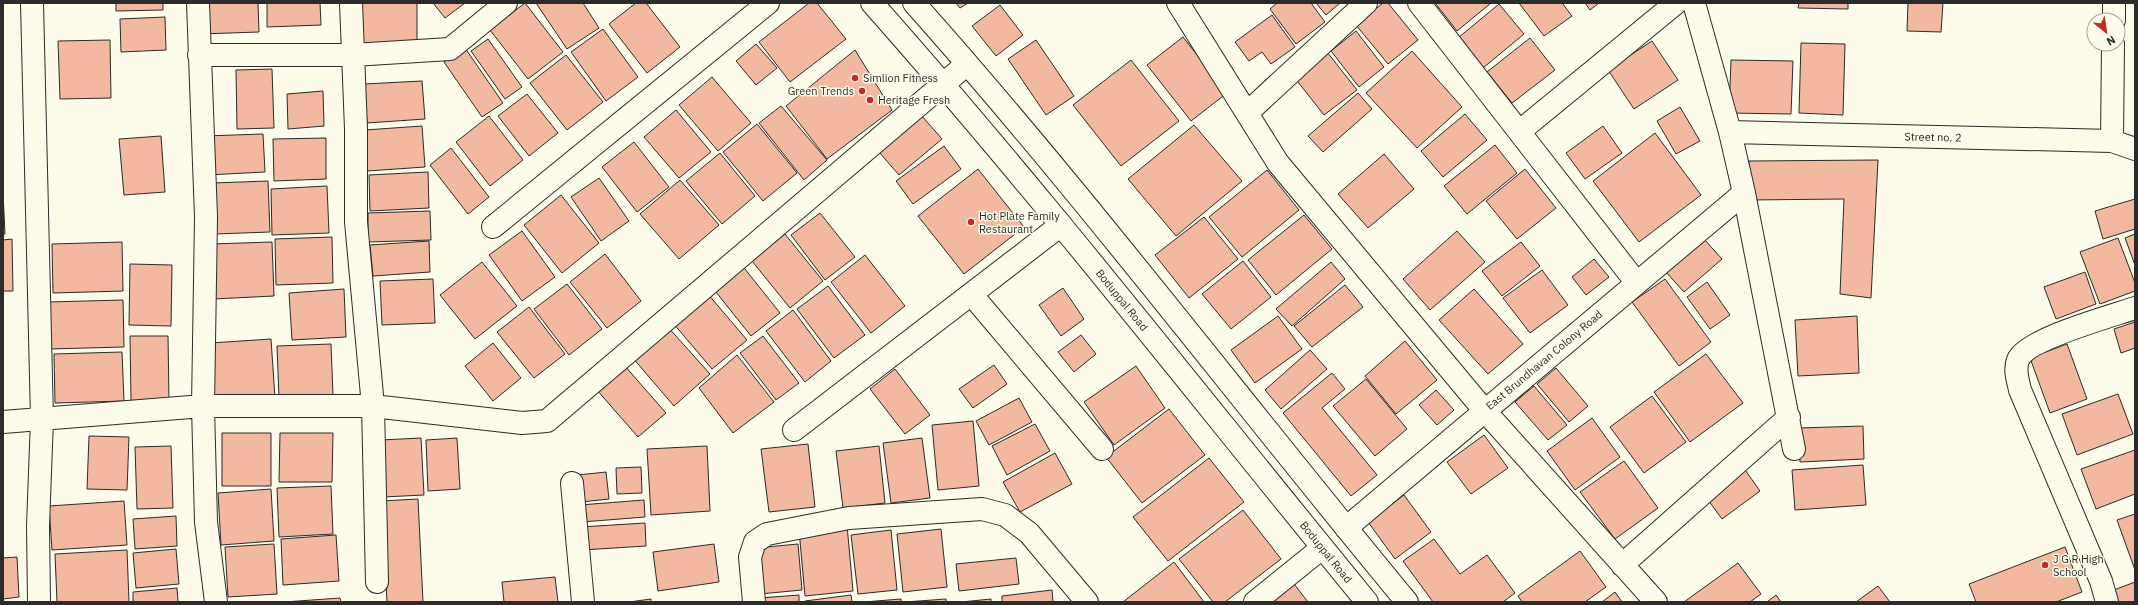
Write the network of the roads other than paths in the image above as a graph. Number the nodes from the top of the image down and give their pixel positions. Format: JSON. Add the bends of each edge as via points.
{"nodes":[{"id":1,"x":32,"y":3,"type":"edge"},
{"id":2,"x":198,"y":3,"type":"edge"},
{"id":3,"x":351,"y":3,"type":"edge"},
{"id":4,"x":506,"y":3,"type":"edge"},
{"id":5,"x":768,"y":3,"type":"edge"},
{"id":6,"x":872,"y":3,"type":"edge"},
{"id":7,"x":914,"y":3,"type":"edge"},
{"id":8,"x":1178,"y":3,"type":"edge"},
{"id":9,"x":1366,"y":3,"type":"edge"},
{"id":10,"x":1419,"y":3,"type":"edge"},
{"id":11,"x":1676,"y":3,"type":"edge"},
{"id":12,"x":1694,"y":3,"type":"edge"},
{"id":13,"x":2113,"y":52,"type":"edge"},
{"id":14,"x":199,"y":55,"type":"junction"},
{"id":15,"x":353,"y":55,"type":"junction"},
{"id":16,"x":968,"y":64,"type":"junction"},
{"id":17,"x":944,"y":84,"type":"junction"},
{"id":18,"x":1247,"y":113,"type":"junction"},
{"id":19,"x":1520,"y":131,"type":"junction"},
{"id":20,"x":1730,"y":132,"type":"junction"},
{"id":21,"x":2112,"y":141,"type":"junction"},
{"id":22,"x":2135,"y":149,"type":"edge"},
{"id":23,"x":1744,"y":193,"type":"junction"},
{"id":24,"x":1061,"y":225,"type":"junction"},
{"id":25,"x":493,"y":227,"type":"dead end"},
{"id":26,"x":1636,"y":282,"type":"junction"},
{"id":27,"x":972,"y":295,"type":"junction"},
{"id":28,"x":2135,"y":308,"type":"edge"},
{"id":29,"x":203,"y":406,"type":"junction"},
{"id":30,"x":373,"y":406,"type":"junction"},
{"id":31,"x":1484,"y":410,"type":"junction"},
{"id":32,"x":1789,"y":417,"type":"junction"},
{"id":33,"x":42,"y":419,"type":"junction"},
{"id":34,"x":3,"y":422,"type":"edge"},
{"id":35,"x":794,"y":430,"type":"dead end"},
{"id":36,"x":1102,"y":449,"type":"dead end"},
{"id":37,"x":1794,"y":449,"type":"dead end"},
{"id":38,"x":572,"y":483,"type":"dead end"},
{"id":39,"x":1346,"y":528,"type":"junction"},
{"id":40,"x":1322,"y":548,"type":"junction"},
{"id":41,"x":1622,"y":565,"type":"junction"},
{"id":42,"x":377,"y":582,"type":"dead end"},
{"id":43,"x":39,"y":602,"type":"edge"},
{"id":44,"x":216,"y":602,"type":"edge"},
{"id":45,"x":583,"y":602,"type":"edge"},
{"id":46,"x":754,"y":602,"type":"edge"},
{"id":47,"x":1087,"y":602,"type":"edge"},
{"id":48,"x":1255,"y":602,"type":"edge"},
{"id":49,"x":1367,"y":602,"type":"edge"},
{"id":50,"x":1407,"y":602,"type":"edge"},
{"id":51,"x":1656,"y":602,"type":"edge"},
{"id":52,"x":2108,"y":602,"type":"edge"}],
"edges":[{"from":1,"to":33,"type":"street"},
{"from":2,"to":14,"type":"street"},
{"from":3,"to":15,"type":"street"},
{"from":4,"to":15,"type":"street","via":[[450,49]]},
{"from":5,"to":25,"type":"street"},
{"from":6,"to":17,"type":"street","name":"Boduppal Road"},
{"from":7,"to":16,"type":"street"},
{"from":8,"to":18,"type":"street"},
{"from":9,"to":18,"type":"street"},
{"from":10,"to":19,"type":"street"},
{"from":11,"to":19,"type":"street"},
{"from":12,"to":20,"type":"street"},
{"from":13,"to":21,"type":"street"},
{"from":14,"to":15,"type":"street"},
{"from":14,"to":29,"type":"street","via":[[206,217]]},
{"from":15,"to":30,"type":"street","via":[[356,222]]},
{"from":16,"to":17,"type":"street"},
{"from":16,"to":39,"type":"street"},
{"from":17,"to":24,"type":"street","name":"Boduppal Road"},
{"from":17,"to":30,"type":"street","via":[[546,421],[522,423]]},
{"from":18,"to":31,"type":"street","via":[[1278,163]]},
{"from":19,"to":26,"type":"street"},
{"from":20,"to":21,"type":"street","name":"Street no. 2"},
{"from":20,"to":23,"type":"street"},
{"from":21,"to":22,"type":"street","name":"Street no. 2"},
{"from":23,"to":26,"type":"street","name":"East Brundhavan Colony Road"},
{"from":23,"to":32,"type":"street"},
{"from":24,"to":27,"type":"street"},
{"from":24,"to":40,"type":"street","name":"Boduppal Road"},
{"from":26,"to":31,"type":"street","name":"East Brundhavan Colony Road"},
{"from":27,"to":35,"type":"street"},
{"from":27,"to":36,"type":"street"},
{"from":28,"to":52,"type":"street","via":[[2049,337],[2024,351],[2018,359],[2016,369],[2020,390]]},
{"from":29,"to":30,"type":"street"},
{"from":29,"to":33,"type":"street"},
{"from":29,"to":44,"type":"street","via":[[206,522]]},
{"from":30,"to":42,"type":"street"},
{"from":31,"to":39,"type":"street","name":"East Brundhavan Colony Road"},
{"from":31,"to":41,"type":"street"},
{"from":32,"to":37,"type":"street"},
{"from":32,"to":41,"type":"street"},
{"from":33,"to":34,"type":"street"},
{"from":33,"to":43,"type":"street","via":[[38,526]]},
{"from":38,"to":45,"type":"street"},
{"from":39,"to":50,"type":"street"},
{"from":40,"to":48,"type":"street"},
{"from":40,"to":49,"type":"street","name":"Boduppal Road"},
{"from":41,"to":51,"type":"street"},
{"from":46,"to":47,"type":"street","via":[[750,556],[755,542],[767,534],[849,518],[982,509],[1005,515],[1029,532]]}]}
